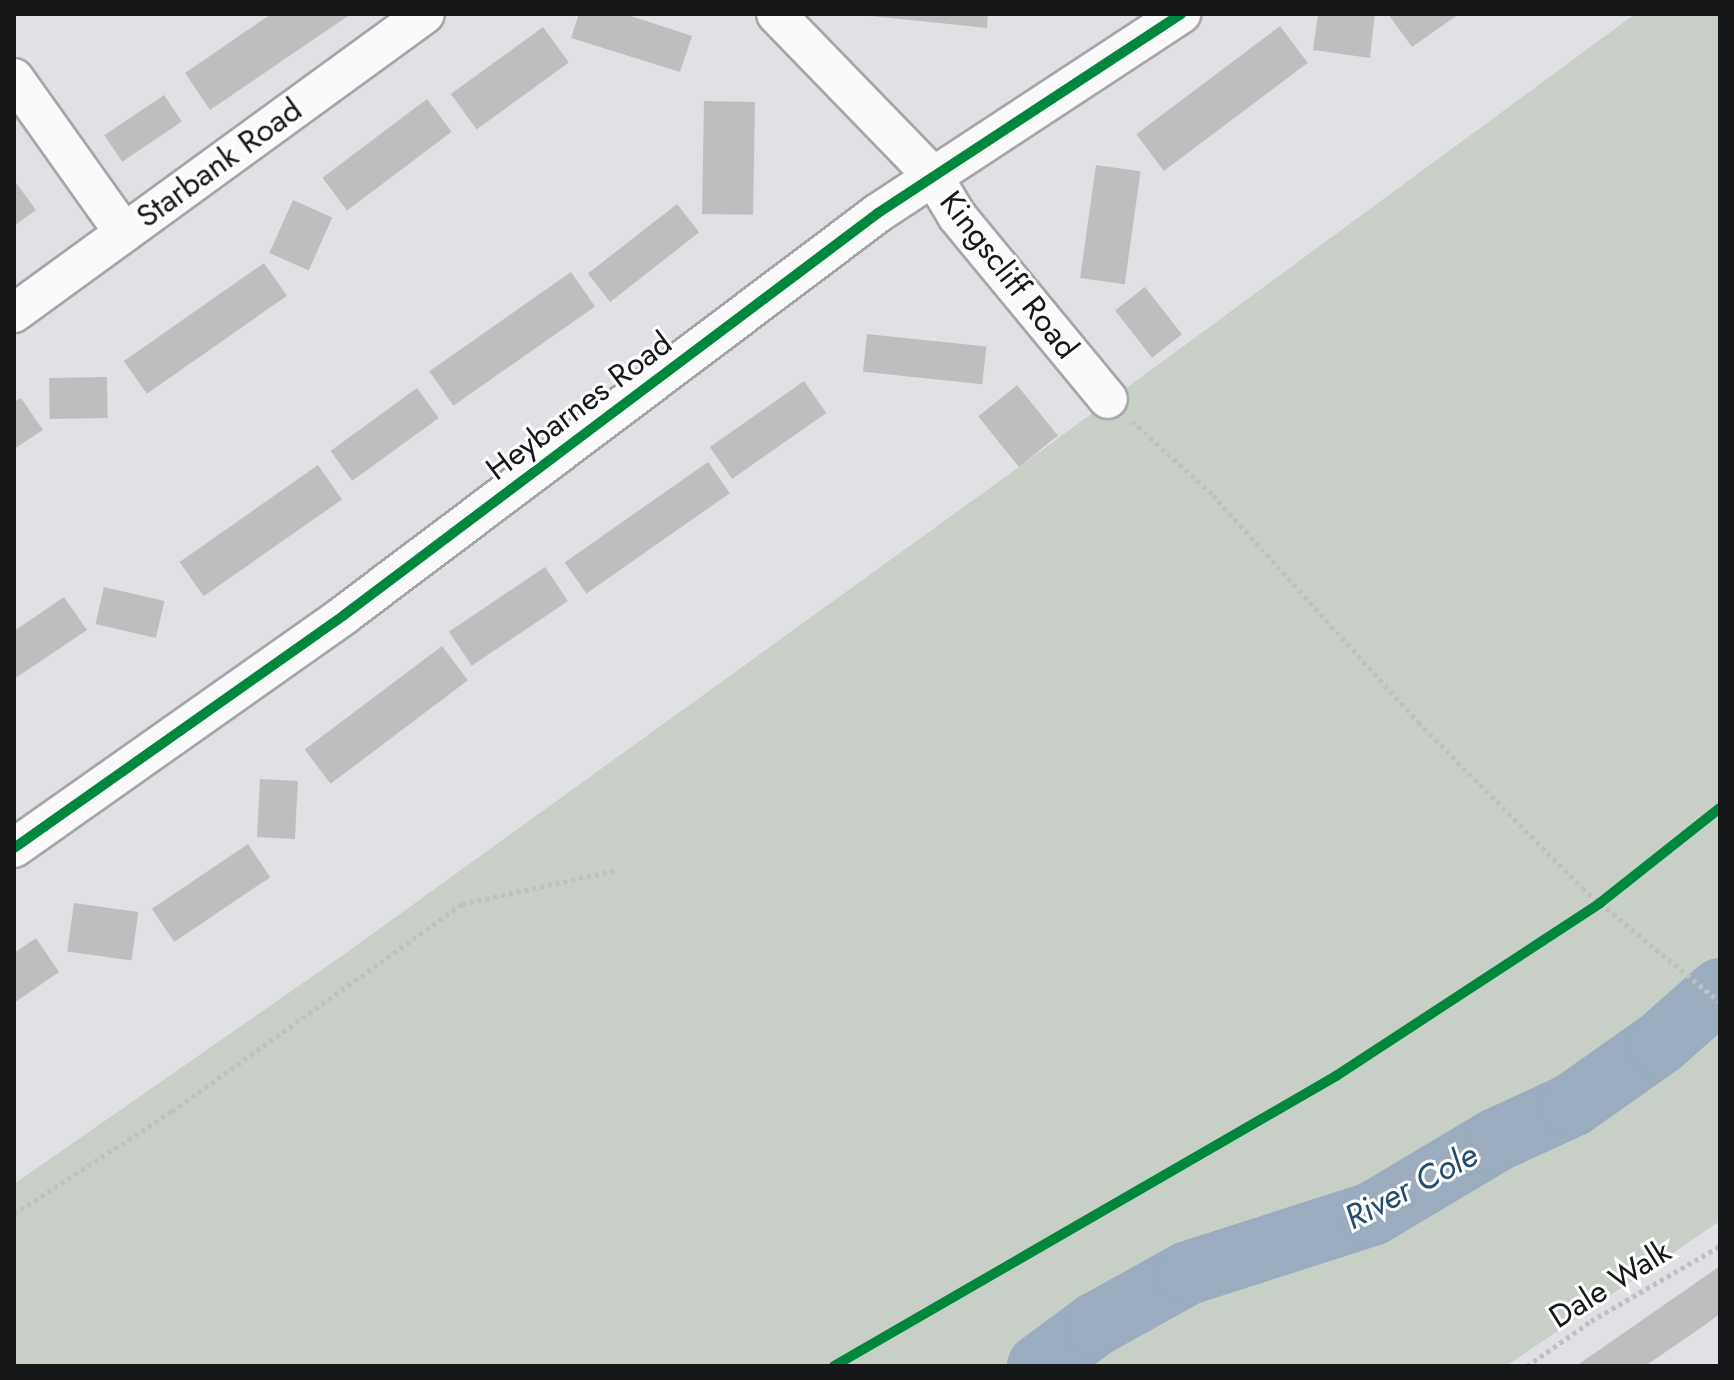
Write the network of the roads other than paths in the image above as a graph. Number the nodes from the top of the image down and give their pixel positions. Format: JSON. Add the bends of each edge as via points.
{"nodes":[{"id":1,"x":425,"y":14,"type":"edge"},
{"id":2,"x":776,"y":14,"type":"edge"},
{"id":3,"x":1181,"y":14,"type":"edge"},
{"id":4,"x":14,"y":78,"type":"edge"},
{"id":5,"x":933,"y":176,"type":"junction"},
{"id":6,"x":124,"y":233,"type":"junction"},
{"id":7,"x":14,"y":313,"type":"edge"},
{"id":8,"x":1108,"y":399,"type":"road end"},
{"id":9,"x":14,"y":848,"type":"edge"}],
"edges":[{"from":1,"to":6,"type":"street","name":"Starbank Road"},
{"from":2,"to":5,"type":"street","name":"Kingscliff Road"},
{"from":3,"to":5,"type":"street","name":"Heybarnes Road"},
{"from":4,"to":6,"type":"street"},
{"from":5,"to":8,"type":"street","name":"Kingscliff Road","via":[[957,216]]},
{"from":5,"to":9,"type":"street","name":"Heybarnes Road","via":[[344,615]]},
{"from":6,"to":7,"type":"street","name":"Starbank Road"}]}
